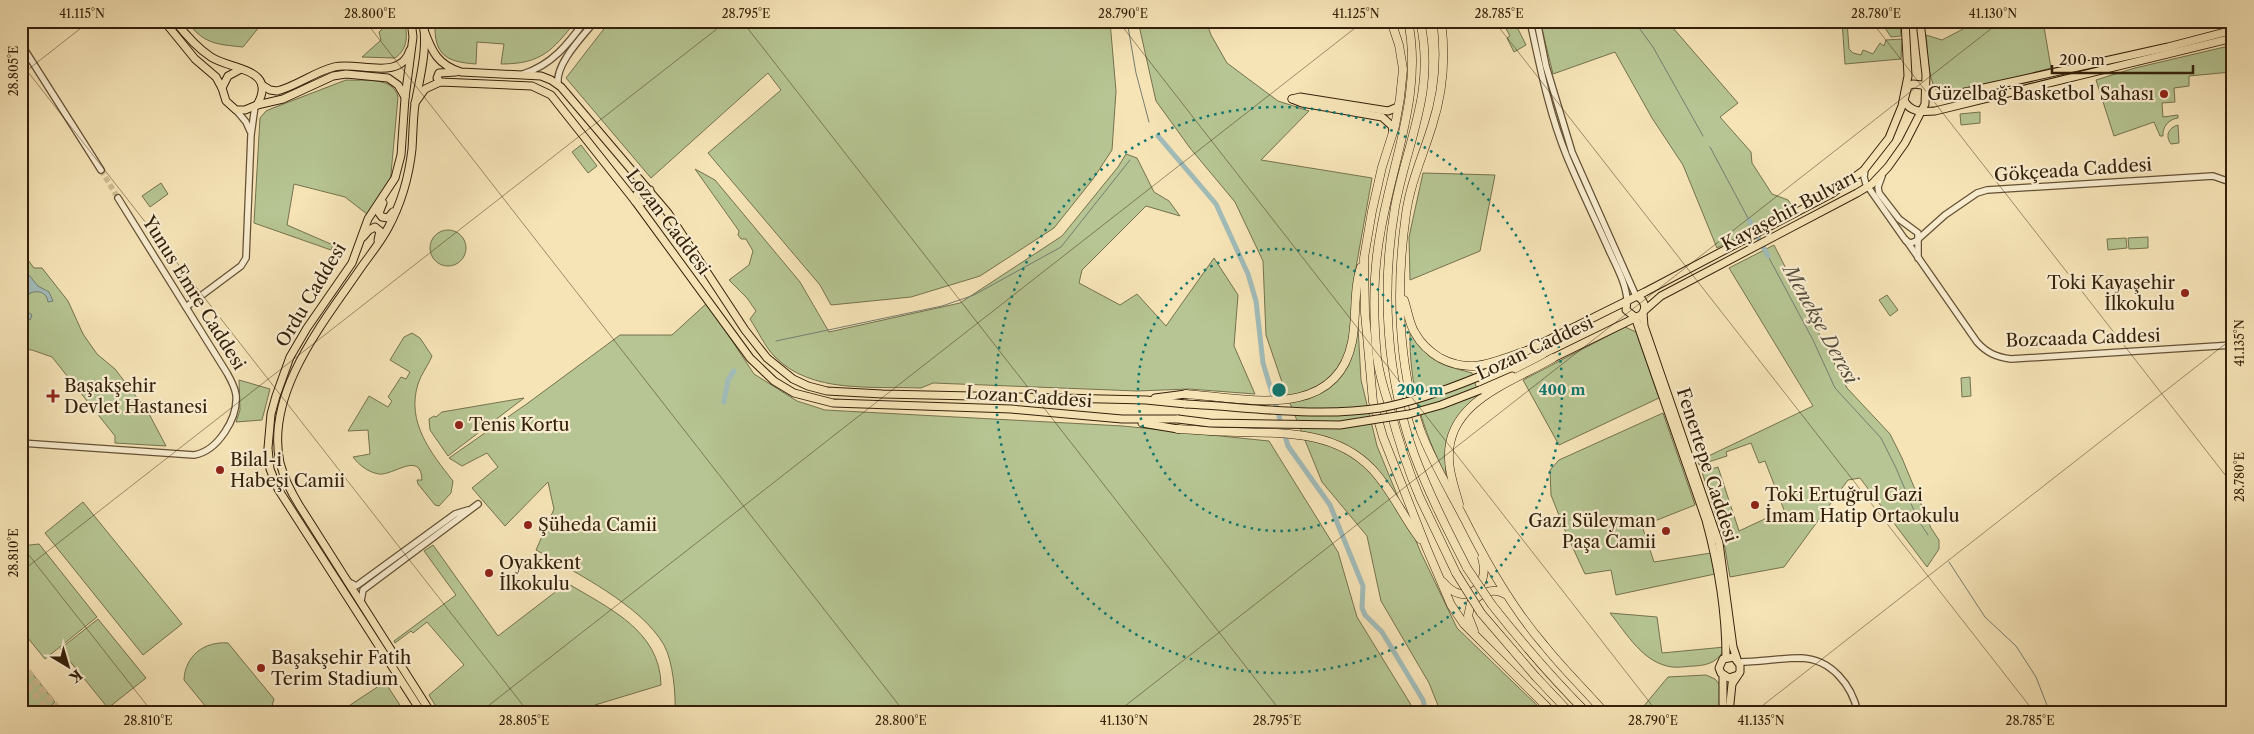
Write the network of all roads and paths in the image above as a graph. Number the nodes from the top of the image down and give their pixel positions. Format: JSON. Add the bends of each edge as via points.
{"nodes":[{"id":1,"x":164,"y":21,"type":"edge"},
{"id":2,"x":174,"y":21,"type":"edge"},
{"id":3,"x":412,"y":21,"type":"edge"},
{"id":4,"x":423,"y":21,"type":"edge"},
{"id":5,"x":585,"y":21,"type":"edge"},
{"id":6,"x":595,"y":21,"type":"edge"},
{"id":7,"x":1391,"y":21,"type":"edge"},
{"id":8,"x":1408,"y":21,"type":"edge"},
{"id":9,"x":1420,"y":21,"type":"edge"},
{"id":10,"x":1441,"y":21,"type":"edge"},
{"id":11,"x":1530,"y":21,"type":"edge"},
{"id":12,"x":1536,"y":21,"type":"edge"},
{"id":13,"x":1905,"y":21,"type":"edge"},
{"id":14,"x":1920,"y":21,"type":"edge"},
{"id":15,"x":424,"y":30,"type":"junction"},
{"id":16,"x":2233,"y":30,"type":"edge"},
{"id":17,"x":413,"y":37,"type":"junction"},
{"id":18,"x":2233,"y":38,"type":"edge"},
{"id":19,"x":21,"y":44,"type":"edge"},
{"id":20,"x":1543,"y":67,"type":"junction"},
{"id":21,"x":242,"y":69,"type":"junction"},
{"id":22,"x":461,"y":72,"type":"junction"},
{"id":23,"x":522,"y":74,"type":"junction"},
{"id":24,"x":1926,"y":75,"type":"junction"},
{"id":25,"x":440,"y":82,"type":"junction"},
{"id":26,"x":558,"y":84,"type":"junction"},
{"id":27,"x":262,"y":85,"type":"junction"},
{"id":28,"x":222,"y":88,"type":"junction"},
{"id":29,"x":1927,"y":90,"type":"junction"},
{"id":30,"x":1904,"y":94,"type":"junction"},
{"id":31,"x":1937,"y":95,"type":"junction"},
{"id":32,"x":405,"y":98,"type":"junction"},
{"id":33,"x":415,"y":103,"type":"junction"},
{"id":34,"x":256,"y":106,"type":"junction"},
{"id":35,"x":1398,"y":108,"type":"junction"},
{"id":36,"x":236,"y":110,"type":"junction"},
{"id":37,"x":1922,"y":112,"type":"junction"},
{"id":38,"x":1935,"y":112,"type":"junction"},
{"id":39,"x":1912,"y":131,"type":"junction"},
{"id":40,"x":1393,"y":132,"type":"junction"},
{"id":41,"x":251,"y":135,"type":"junction"},
{"id":42,"x":1865,"y":169,"type":"junction"},
{"id":43,"x":101,"y":170,"type":"tunnel mouth"},
{"id":44,"x":1883,"y":173,"type":"junction"},
{"id":45,"x":2233,"y":183,"type":"edge"},
{"id":46,"x":1868,"y":186,"type":"junction"},
{"id":47,"x":391,"y":187,"type":"junction"},
{"id":48,"x":650,"y":190,"type":"junction"},
{"id":49,"x":1857,"y":193,"type":"junction"},
{"id":50,"x":1874,"y":194,"type":"junction"},
{"id":51,"x":118,"y":198,"type":"tunnel mouth"},
{"id":52,"x":635,"y":201,"type":"junction"},
{"id":53,"x":399,"y":204,"type":"junction"},
{"id":54,"x":1911,"y":228,"type":"junction"},
{"id":55,"x":1918,"y":237,"type":"junction"},
{"id":56,"x":1905,"y":238,"type":"junction"},
{"id":57,"x":361,"y":240,"type":"junction"},
{"id":58,"x":371,"y":254,"type":"junction"},
{"id":59,"x":1364,"y":258,"type":"junction"},
{"id":60,"x":1918,"y":258,"type":"junction"},
{"id":61,"x":1401,"y":295,"type":"junction"},
{"id":62,"x":1636,"y":296,"type":"junction"},
{"id":63,"x":1627,"y":300,"type":"junction"},
{"id":64,"x":186,"y":307,"type":"junction"},
{"id":65,"x":1644,"y":312,"type":"junction"},
{"id":66,"x":1634,"y":317,"type":"junction"},
{"id":67,"x":2233,"y":345,"type":"edge"},
{"id":68,"x":1526,"y":351,"type":"junction"},
{"id":69,"x":1553,"y":358,"type":"junction"},
{"id":70,"x":1186,"y":394,"type":"joint"},
{"id":71,"x":1146,"y":400,"type":"junction"},
{"id":72,"x":1122,"y":419,"type":"junction"},
{"id":73,"x":1178,"y":429,"type":"joint"},
{"id":74,"x":21,"y":443,"type":"edge"},
{"id":75,"x":478,"y":504,"type":"dead end"},
{"id":76,"x":470,"y":510,"type":"junction"},
{"id":77,"x":1461,"y":513,"type":"junction"},
{"id":78,"x":1427,"y":549,"type":"junction"},
{"id":79,"x":1479,"y":549,"type":"junction"},
{"id":80,"x":1438,"y":575,"type":"junction"},
{"id":81,"x":346,"y":580,"type":"junction"},
{"id":82,"x":1509,"y":597,"type":"junction"},
{"id":83,"x":361,"y":604,"type":"junction"},
{"id":84,"x":1478,"y":639,"type":"junction"},
{"id":85,"x":1726,"y":657,"type":"junction"},
{"id":86,"x":1738,"y":660,"type":"junction"},
{"id":87,"x":1759,"y":662,"type":"junction"},
{"id":88,"x":1739,"y":673,"type":"junction"},
{"id":89,"x":1723,"y":676,"type":"junction"},
{"id":90,"x":422,"y":713,"type":"edge"},
{"id":91,"x":431,"y":713,"type":"edge"},
{"id":92,"x":1553,"y":713,"type":"edge"},
{"id":93,"x":1570,"y":713,"type":"edge"},
{"id":94,"x":1588,"y":713,"type":"edge"},
{"id":95,"x":1605,"y":713,"type":"edge"},
{"id":96,"x":1723,"y":713,"type":"edge"},
{"id":97,"x":1729,"y":713,"type":"edge"},
{"id":98,"x":1858,"y":713,"type":"edge"}],
"edges":[{"from":1,"to":28,"type":"main road","via":[[195,59],[216,77]]},
{"from":2,"to":21,"type":"main road","via":[[203,52]]},
{"from":3,"to":17,"type":"main road"},
{"from":4,"to":15,"type":"main road"},
{"from":5,"to":23,"type":"street","via":[[553,59]]},
{"from":6,"to":26,"type":"street","via":[[563,64]]},
{"from":7,"to":35,"type":"highway","via":[[1403,69]]},
{"from":8,"to":93,"type":"highway","bridge":true,"via":[[1413,54],[1412,83],[1380,232],[1375,320],[1377,359],[1391,413],[1420,497],[1456,573],[1480,612]]},
{"from":9,"to":94,"type":"highway","bridge":true,"via":[[1425,64],[1422,102],[1401,180],[1387,282],[1391,364],[1400,408],[1414,454],[1439,513],[1468,568],[1524,646]]},
{"from":10,"to":61,"type":"highway","via":[[1442,86],[1406,209]]},
{"from":11,"to":20,"type":"street"},
{"from":12,"to":20,"type":"street"},
{"from":13,"to":30,"type":"main road","name":"Kayaşehir Bulvarı","via":[[1908,58]]},
{"from":14,"to":24,"type":"main road","name":"Kayaşehir Bulvarı"},
{"from":15,"to":22,"type":"main road","via":[[436,58],[445,66]]},
{"from":15,"to":33,"type":"main road","name":"Ordu Caddesi","via":[[423,65]]},
{"from":16,"to":31,"type":"main road","via":[[2168,48],[1952,96]]},
{"from":17,"to":27,"type":"main road","via":[[410,53],[394,67],[342,65],[277,91]]},
{"from":17,"to":32,"type":"main road","name":"Ordu Caddesi"},
{"from":18,"to":38,"type":"main road"},
{"from":19,"to":43,"type":"street"},
{"from":20,"to":62,"type":"street","via":[[1572,152]]},
{"from":20,"to":63,"type":"street","via":[[1558,132],[1619,273]]},
{"from":21,"to":27,"type":"main road","via":[[254,74]]},
{"from":21,"to":28,"type":"main road","via":[[228,76]]},
{"from":22,"to":23,"type":"main road"},
{"from":22,"to":25,"type":"main road","via":[[441,72],[437,78]]},
{"from":23,"to":26,"type":"main road","via":[[541,76]]},
{"from":24,"to":29,"type":"main road","name":"Kayaşehir Bulvarı"},
{"from":24,"to":31,"type":"main road","via":[[1928,85]]},
{"from":25,"to":33,"type":"main road","via":[[425,89]]},
{"from":25,"to":52,"type":"main road","name":"Lozan Caddesi","via":[[532,86],[545,91]]},
{"from":26,"to":48,"type":"main road","name":"Lozan Caddesi"},
{"from":27,"to":34,"type":"main road"},
{"from":28,"to":36,"type":"main road","via":[[226,101]]},
{"from":29,"to":30,"type":"main road","via":[[1913,84]]},
{"from":29,"to":31,"type":"main road"},
{"from":29,"to":37,"type":"main road","name":"Kayaşehir Bulvarı"},
{"from":30,"to":37,"type":"main road","via":[[1906,106]]},
{"from":30,"to":42,"type":"main road","name":"Kayaşehir Bulvarı","via":[[1894,129]]},
{"from":32,"to":34,"type":"main road","via":[[398,85],[388,78],[346,74]]},
{"from":32,"to":47,"type":"main road","name":"Ordu Caddesi","via":[[401,155]]},
{"from":33,"to":53,"type":"main road","name":"Ordu Caddesi","via":[[409,166]]},
{"from":34,"to":36,"type":"main road"},
{"from":34,"to":41,"type":"street"},
{"from":35,"to":40,"type":"highway"},
{"from":35,"to":40,"type":"main road","via":[[1388,111],[1300,97],[1292,99],[1382,117],[1392,126]]},
{"from":36,"to":41,"type":"street"},
{"from":37,"to":38,"type":"main road"},
{"from":37,"to":39,"type":"main road","name":"Kayaşehir Bulvarı"},
{"from":38,"to":39,"type":"main road"},
{"from":39,"to":44,"type":"main road","name":"Kayaşehir Bulvarı"},
{"from":40,"to":59,"type":"highway","via":[[1372,210]]},
{"from":41,"to":64,"type":"street","via":[[246,258],[241,266]]},
{"from":42,"to":46,"type":"street"},
{"from":42,"to":62,"type":"main road","name":"Kayaşehir Bulvarı","via":[[1815,202]]},
{"from":44,"to":46,"type":"main road","name":"Kayaşehir Bulvarı"},
{"from":44,"to":54,"type":"street","via":[[1879,193],[1899,220]]},
{"from":45,"to":55,"type":"street","name":"Gökçeada Caddesi","via":[[2213,176],[1987,190],[1977,193]]},
{"from":46,"to":49,"type":"main road","name":"Kayaşehir Bulvarı"},
{"from":46,"to":50,"type":"street","name":"Bozcaada Caddesi"},
{"from":47,"to":53,"type":"main road","via":[[380,215],[388,218]]},
{"from":47,"to":57,"type":"main road","name":"Ordu Caddesi","via":[[368,219]]},
{"from":48,"to":52,"type":"main road","via":[[639,192]]},
{"from":48,"to":52,"type":"main road","via":[[649,200]]},
{"from":48,"to":71,"type":"main road","name":"Lozan Caddesi","via":[[745,330],[778,369],[808,386],[882,394]]},
{"from":49,"to":50,"type":"street"},
{"from":49,"to":65,"type":"main road","name":"Kayaşehir Bulvarı","via":[[1678,288],[1653,302]]},
{"from":50,"to":56,"type":"street","name":"Bozcaada Caddesi"},
{"from":51,"to":64,"type":"street","name":"Yunus Emre Caddesi"},
{"from":52,"to":72,"type":"main road","name":"Lozan Caddesi","via":[[760,368],[794,393],[833,403],[1011,410]]},
{"from":53,"to":58,"type":"main road","name":"Ordu Caddesi","via":[[388,229]]},
{"from":54,"to":55,"type":"street","via":[[1917,230]]},
{"from":54,"to":56,"type":"street","via":[[1905,232]]},
{"from":55,"to":56,"type":"street","via":[[1911,242]]},
{"from":55,"to":60,"type":"street"},
{"from":56,"to":60,"type":"street","name":"Bozcaada Caddesi"},
{"from":57,"to":58,"type":"main road","via":[[372,228],[380,231]]},
{"from":57,"to":90,"type":"main road","name":"Ordu Caddesi","via":[[352,263],[307,328],[284,373],[271,414],[268,459],[278,489]]},
{"from":58,"to":81,"type":"main road","name":"Ordu Caddesi","via":[[302,357],[285,399],[280,425],[279,455],[287,482]]},
{"from":59,"to":70,"type":"highway","via":[[1348,356],[1338,372],[1316,391],[1284,401]]},
{"from":59,"to":78,"type":"highway","via":[[1373,402],[1383,437]]},
{"from":60,"to":67,"type":"street","name":"Bozcaada Caddesi","via":[[1977,342],[1996,357],[2011,359]]},
{"from":61,"to":68,"type":"highway","via":[[1417,337],[1448,362],[1480,366]]},
{"from":61,"to":77,"type":"highway","via":[[1403,349],[1413,407],[1431,454]]},
{"from":62,"to":63,"type":"main road"},
{"from":62,"to":65,"type":"main road","via":[[1642,300]]},
{"from":63,"to":66,"type":"main road","via":[[1626,310]]},
{"from":63,"to":68,"type":"main road","name":"Lozan Caddesi"},
{"from":64,"to":74,"type":"street","name":"Yunus Emre Caddesi","via":[[227,372],[236,395],[232,419],[213,445],[194,455]]},
{"from":65,"to":66,"type":"main road"},
{"from":65,"to":86,"type":"main road","name":"Fenertepe Caddesi","via":[[1644,326],[1718,543],[1733,647]]},
{"from":66,"to":69,"type":"main road","name":"Lozan Caddesi"},
{"from":66,"to":85,"type":"main road","name":"Fenertepe Caddesi","via":[[1706,520],[1726,632]]},
{"from":68,"to":71,"type":"main road","name":"Lozan Caddesi","bridge":true,"via":[[1478,377],[1427,397],[1368,409],[1284,411]]},
{"from":69,"to":72,"type":"main road","name":"Lozan Caddesi","bridge":true,"via":[[1441,405],[1363,423],[1210,423],[1178,419]]},
{"from":69,"to":77,"type":"highway","via":[[1485,394],[1472,405],[1457,426],[1448,457]]},
{"from":70,"to":71,"type":"main road"},
{"from":72,"to":73,"type":"main road"},
{"from":73,"to":78,"type":"highway","via":[[1286,433],[1322,439],[1346,449],[1367,464],[1382,481]]},
{"from":75,"to":76,"type":"street"},
{"from":76,"to":81,"type":"street","via":[[455,514],[359,584],[352,585]]},
{"from":76,"to":83,"type":"street","via":[[362,590]]},
{"from":77,"to":79,"type":"highway"},
{"from":78,"to":80,"type":"highway"},
{"from":79,"to":80,"type":"highway","via":[[1484,575],[1473,592],[1462,595],[1454,592]]},
{"from":79,"to":82,"type":"highway"},
{"from":80,"to":84,"type":"highway","via":[[1451,605]]},
{"from":81,"to":83,"type":"main road","name":"Ordu Caddesi"},
{"from":82,"to":84,"type":"highway","via":[[1499,591],[1488,591],[1471,603],[1469,618]]},
{"from":82,"to":95,"type":"highway","via":[[1544,646]]},
{"from":83,"to":91,"type":"main road","name":"Ordu Caddesi"},
{"from":84,"to":92,"type":"highway"},
{"from":85,"to":86,"type":"main road"},
{"from":85,"to":89,"type":"main road","via":[[1720,665]]},
{"from":86,"to":87,"type":"street"},
{"from":86,"to":88,"type":"main road"},
{"from":87,"to":88,"type":"street"},
{"from":87,"to":98,"type":"street","via":[[1802,658],[1827,666],[1848,687]]},
{"from":88,"to":89,"type":"main road","via":[[1732,678]]},
{"from":88,"to":97,"type":"main road","via":[[1732,684]]},
{"from":89,"to":96,"type":"main road"}]}
